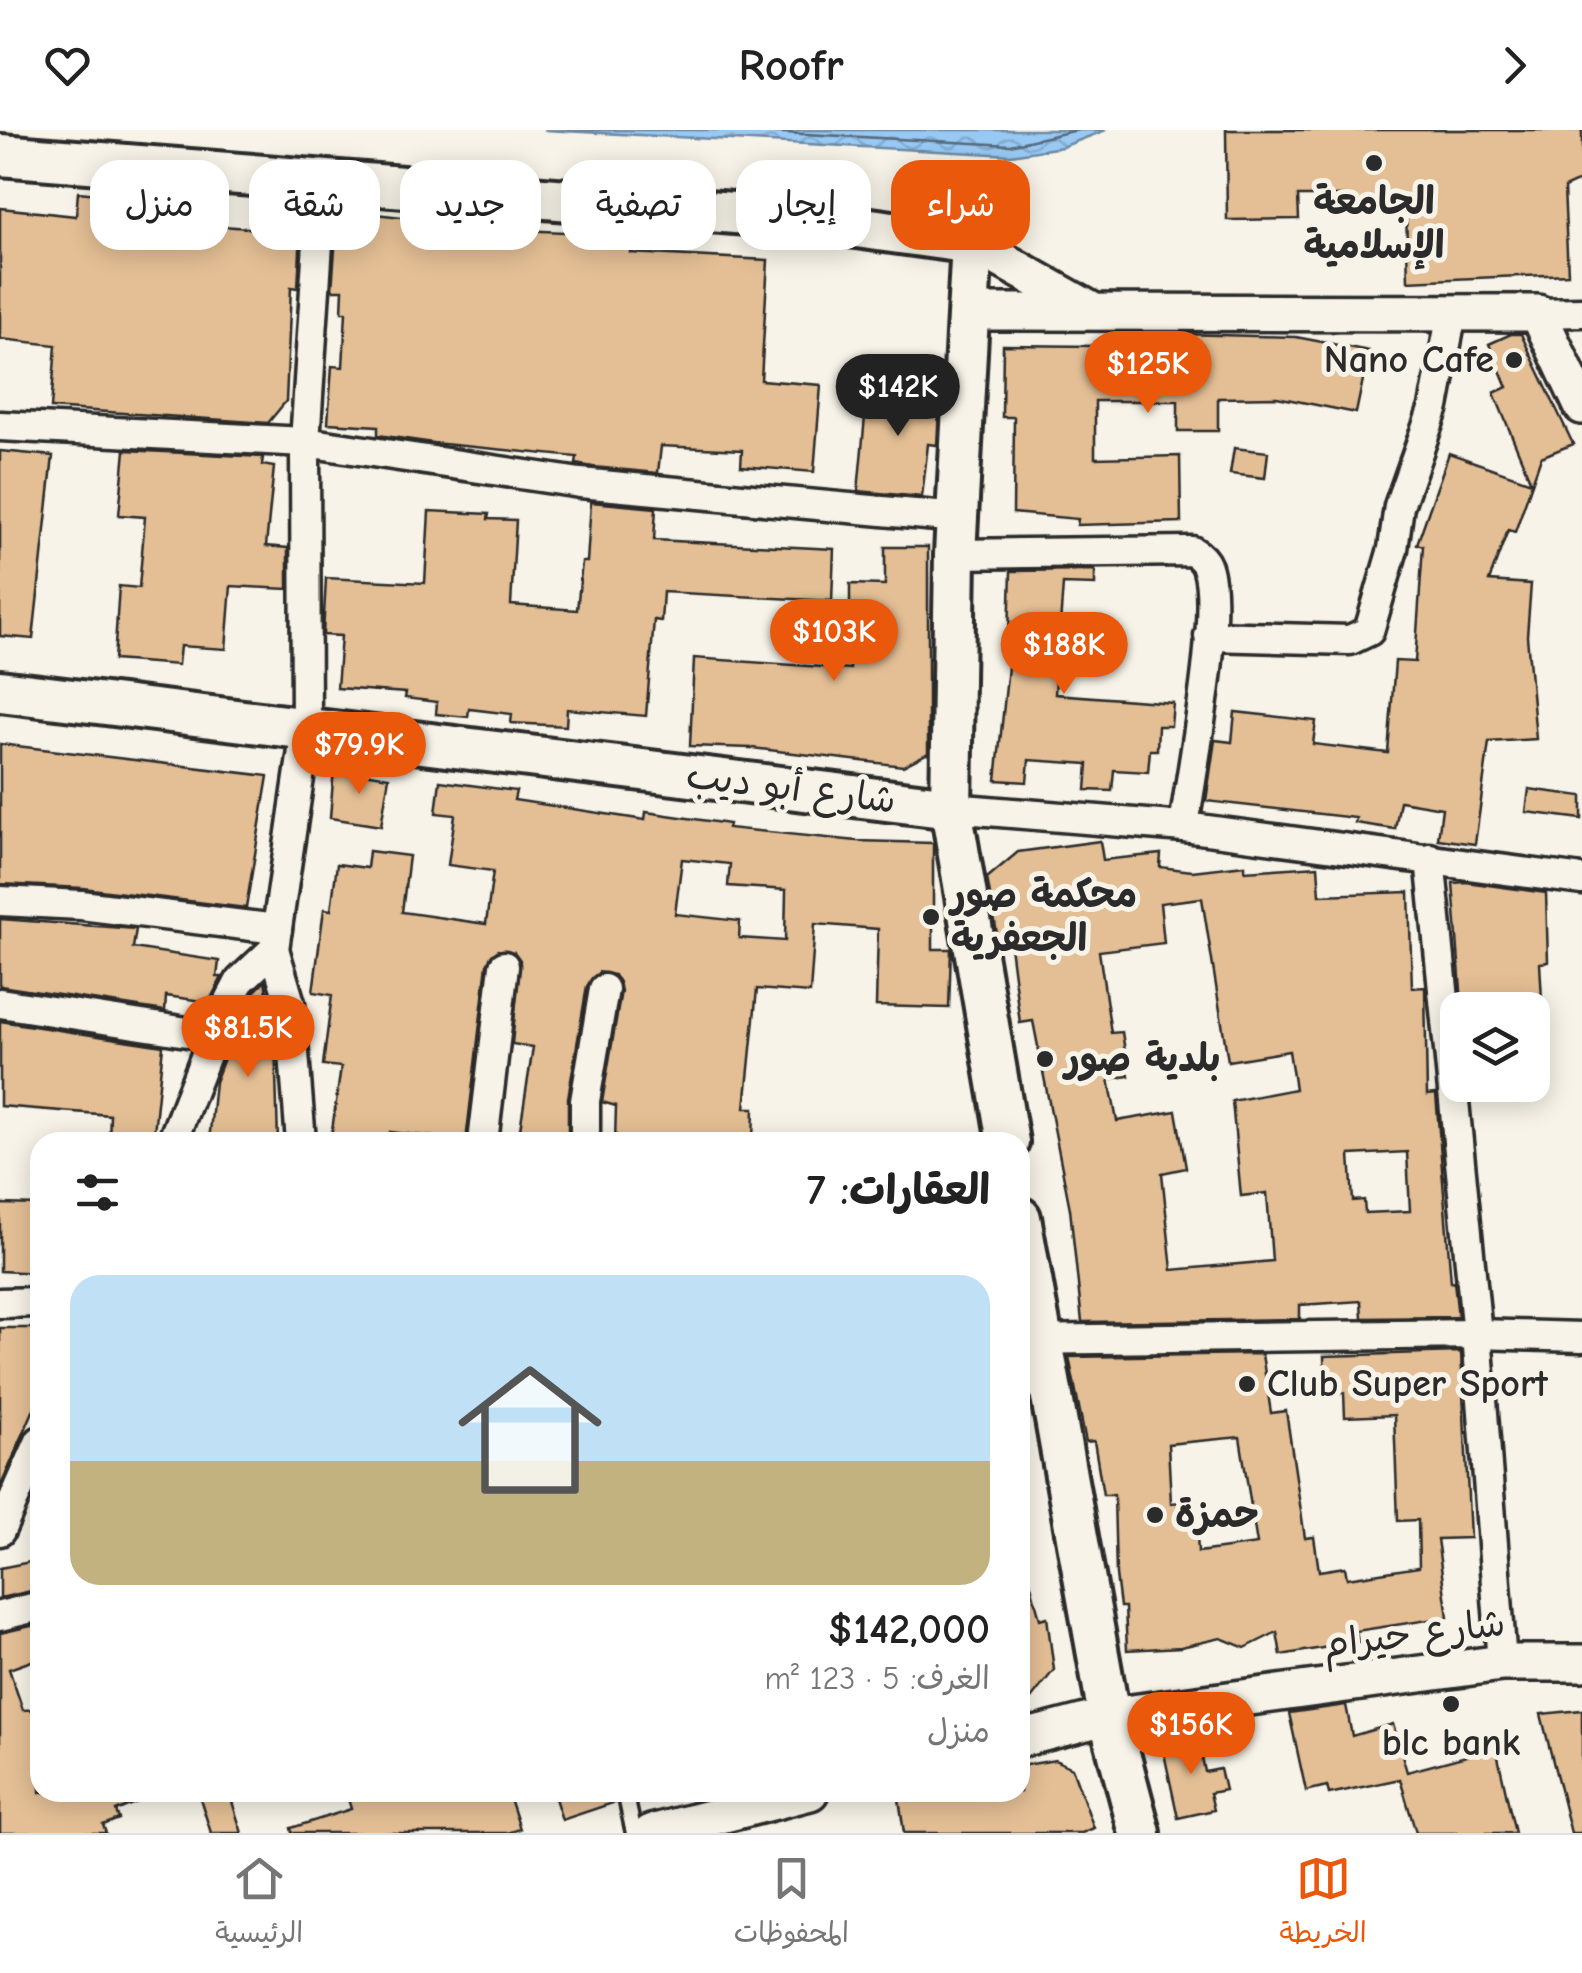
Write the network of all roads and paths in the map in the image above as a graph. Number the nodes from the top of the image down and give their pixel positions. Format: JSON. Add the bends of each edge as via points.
{"nodes":[{"id":1,"x":0,"y":155,"type":"edge"},
{"id":2,"x":249,"y":176,"type":"edge"},
{"id":3,"x":380,"y":186,"type":"edge"},
{"id":4,"x":891,"y":232,"type":"edge"},
{"id":5,"x":318,"y":250,"type":"edge"},
{"id":6,"x":972,"y":250,"type":"edge"},
{"id":7,"x":984,"y":250,"type":"edge"},
{"id":8,"x":969,"y":312,"type":"junction"},
{"id":9,"x":1094,"y":312,"type":"junction"},
{"id":10,"x":1582,"y":312,"type":"edge"},
{"id":11,"x":1452,"y":313,"type":"junction"},
{"id":12,"x":1538,"y":314,"type":"junction"},
{"id":13,"x":1582,"y":406,"type":"edge"},
{"id":14,"x":0,"y":426,"type":"edge"},
{"id":15,"x":305,"y":442,"type":"junction"},
{"id":16,"x":957,"y":536,"type":"junction"},
{"id":17,"x":1209,"y":636,"type":"junction"},
{"id":18,"x":0,"y":691,"type":"edge"},
{"id":19,"x":306,"y":730,"type":"junction"},
{"id":20,"x":952,"y":808,"type":"junction"},
{"id":21,"x":1184,"y":827,"type":"junction"},
{"id":22,"x":1430,"y":858,"type":"junction"},
{"id":23,"x":1582,"y":880,"type":"edge"},
{"id":24,"x":0,"y":901,"type":"edge"},
{"id":25,"x":276,"y":939,"type":"junction"},
{"id":26,"x":504,"y":966,"type":"dead end"},
{"id":27,"x":604,"y":989,"type":"dead end"},
{"id":28,"x":0,"y":1002,"type":"edge"},
{"id":29,"x":214,"y":1036,"type":"junction"},
{"id":30,"x":176,"y":1132,"type":"edge"},
{"id":31,"x":299,"y":1132,"type":"edge"},
{"id":32,"x":483,"y":1132,"type":"edge"},
{"id":33,"x":586,"y":1132,"type":"edge"},
{"id":34,"x":1006,"y":1132,"type":"edge"},
{"id":35,"x":30,"y":1302,"type":"edge"},
{"id":36,"x":0,"y":1303,"type":"edge"},
{"id":37,"x":1477,"y":1334,"type":"junction"},
{"id":38,"x":1582,"y":1337,"type":"edge"},
{"id":39,"x":1030,"y":1340,"type":"edge"},
{"id":40,"x":30,"y":1464,"type":"edge"},
{"id":41,"x":0,"y":1531,"type":"edge"},
{"id":42,"x":30,"y":1608,"type":"edge"},
{"id":43,"x":0,"y":1616,"type":"edge"},
{"id":44,"x":1502,"y":1663,"type":"junction"},
{"id":45,"x":1582,"y":1663,"type":"edge"},
{"id":46,"x":1109,"y":1716,"type":"junction"},
{"id":47,"x":1030,"y":1736,"type":"edge"},
{"id":48,"x":626,"y":1802,"type":"edge"},
{"id":49,"x":771,"y":1802,"type":"edge"},
{"id":50,"x":634,"y":1833,"type":"edge"},
{"id":51,"x":652,"y":1833,"type":"edge"},
{"id":52,"x":1140,"y":1833,"type":"edge"}],
"edges":[{"from":1,"to":2,"type":"main road"},
{"from":3,"to":4,"type":"main road","via":[[784,217]]},
{"from":5,"to":15,"type":"street"},
{"from":6,"to":8,"type":"main road"},
{"from":7,"to":9,"type":"street"},
{"from":8,"to":9,"type":"street"},
{"from":8,"to":16,"type":"main road"},
{"from":9,"to":11,"type":"street"},
{"from":10,"to":12,"type":"street"},
{"from":11,"to":12,"type":"street"},
{"from":11,"to":17,"type":"street","via":[[1434,408],[1400,506],[1369,631],[1350,640]]},
{"from":12,"to":13,"type":"street"},
{"from":14,"to":15,"type":"street"},
{"from":15,"to":16,"type":"street"},
{"from":15,"to":19,"type":"street"},
{"from":16,"to":17,"type":"street","via":[[1192,551],[1209,576]]},
{"from":16,"to":20,"type":"main road"},
{"from":17,"to":21,"type":"street"},
{"from":18,"to":19,"type":"main road","name":"شارع أبو ديب"},
{"from":19,"to":20,"type":"main road","name":"شارع أبو ديب"},
{"from":19,"to":25,"type":"street"},
{"from":20,"to":21,"type":"street","name":"شارع أبو ديب"},
{"from":20,"to":34,"type":"main road"},
{"from":21,"to":22,"type":"street","name":"شارع أبو ديب"},
{"from":22,"to":23,"type":"street","name":"شارع أبو ديب"},
{"from":22,"to":37,"type":"street"},
{"from":24,"to":25,"type":"street","via":[[81,905]]},
{"from":25,"to":29,"type":"street","via":[[240,981]]},
{"from":25,"to":31,"type":"street","via":[[290,1002]]},
{"from":26,"to":32,"type":"street"},
{"from":27,"to":33,"type":"street"},
{"from":28,"to":29,"type":"street"},
{"from":29,"to":30,"type":"street"},
{"from":35,"to":36,"type":"street"},
{"from":37,"to":38,"type":"street"},
{"from":37,"to":39,"type":"street"},
{"from":37,"to":44,"type":"street"},
{"from":39,"to":46,"type":"main road"},
{"from":40,"to":41,"type":"street"},
{"from":42,"to":43,"type":"street"},
{"from":44,"to":45,"type":"street","name":"شارع حيرام"},
{"from":44,"to":46,"type":"street","name":"شارع حيرام"},
{"from":46,"to":47,"type":"street","name":"شارع حيرام"},
{"from":46,"to":52,"type":"main road"},
{"from":48,"to":50,"type":"lane"},
{"from":49,"to":51,"type":"street"}]}
